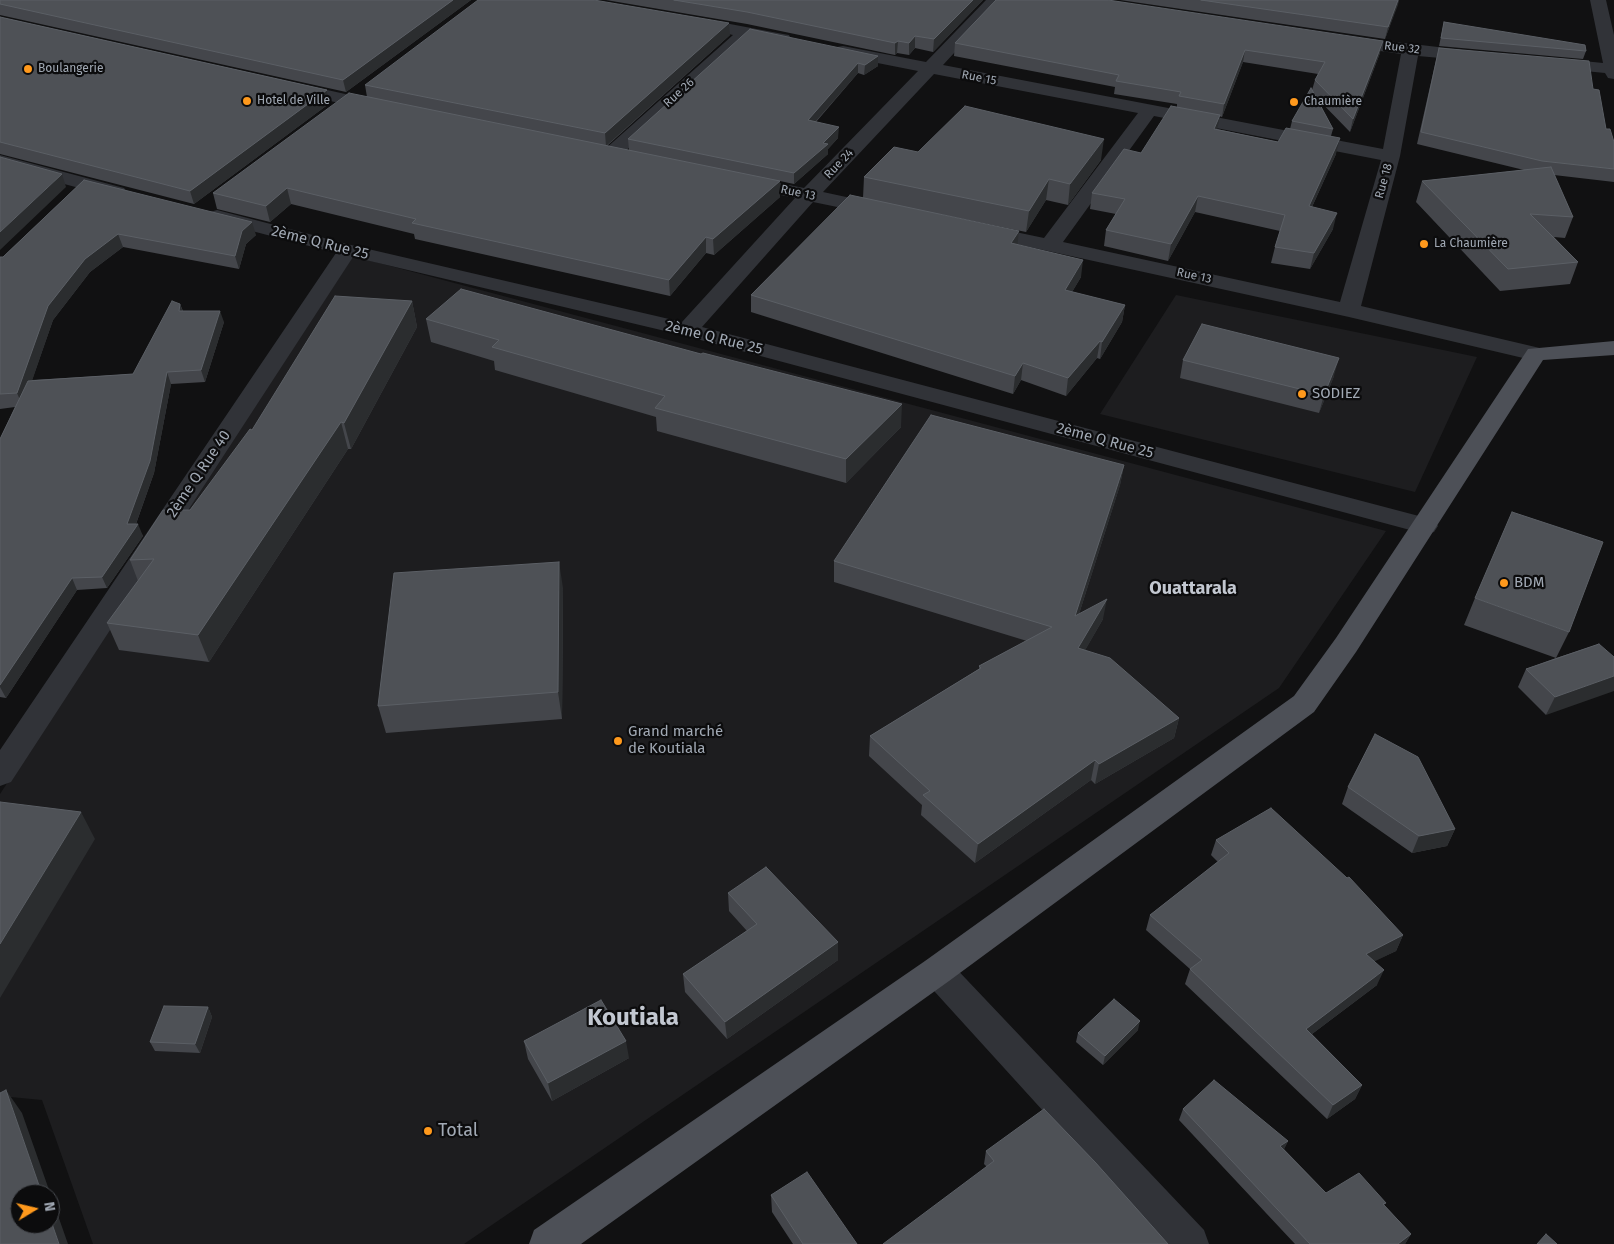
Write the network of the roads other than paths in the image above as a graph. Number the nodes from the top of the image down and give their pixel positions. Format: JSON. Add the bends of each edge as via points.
{"nodes":[{"id":1,"x":995,"y":0,"type":"edge"},
{"id":2,"x":1598,"y":0,"type":"edge"},
{"id":3,"x":681,"y":20,"type":"edge"},
{"id":4,"x":747,"y":32,"type":"junction"},
{"id":5,"x":1329,"y":38,"type":"edge"},
{"id":6,"x":795,"y":41,"type":"edge"},
{"id":7,"x":824,"y":47,"type":"edge"},
{"id":8,"x":1410,"y":50,"type":"junction"},
{"id":9,"x":1487,"y":57,"type":"edge"},
{"id":10,"x":1536,"y":62,"type":"edge"},
{"id":11,"x":930,"y":69,"type":"junction"},
{"id":12,"x":1614,"y":71,"type":"edge"},
{"id":13,"x":271,"y":83,"type":"edge"},
{"id":14,"x":364,"y":88,"type":"dead end"},
{"id":15,"x":348,"y":100,"type":"junction"},
{"id":16,"x":397,"y":110,"type":"edge"},
{"id":17,"x":1149,"y":111,"type":"junction"},
{"id":18,"x":333,"y":112,"type":"edge"},
{"id":19,"x":591,"y":150,"type":"edge"},
{"id":20,"x":1391,"y":156,"type":"junction"},
{"id":21,"x":0,"y":160,"type":"edge"},
{"id":22,"x":724,"y":178,"type":"edge"},
{"id":23,"x":809,"y":195,"type":"junction"},
{"id":24,"x":141,"y":198,"type":"edge"},
{"id":25,"x":206,"y":206,"type":"dead end"},
{"id":26,"x":896,"y":213,"type":"edge"},
{"id":27,"x":963,"y":227,"type":"edge"},
{"id":28,"x":1050,"y":245,"type":"junction"},
{"id":29,"x":348,"y":250,"type":"junction"},
{"id":30,"x":1349,"y":310,"type":"junction"},
{"id":31,"x":687,"y":330,"type":"junction"},
{"id":32,"x":1614,"y":348,"type":"edge"},
{"id":33,"x":1536,"y":354,"type":"junction"},
{"id":34,"x":1425,"y":526,"type":"junction"},
{"id":35,"x":2,"y":769,"type":"edge"},
{"id":36,"x":937,"y":971,"type":"junction"},
{"id":37,"x":548,"y":1244,"type":"edge"},
{"id":38,"x":1190,"y":1244,"type":"edge"}],
"edges":[{"from":1,"to":11,"type":"street","name":"Rue 24"},
{"from":2,"to":12,"type":"street"},
{"from":3,"to":4,"type":"street"},
{"from":4,"to":6,"type":"street"},
{"from":4,"to":19,"type":"street","name":"Rue 26","via":[[620,156]]},
{"from":5,"to":8,"type":"street","name":"Rue 32"},
{"from":7,"to":11,"type":"street","name":"Rue 15"},
{"from":8,"to":9,"type":"street","name":"Rue 32"},
{"from":8,"to":20,"type":"street","name":"Rue 18"},
{"from":10,"to":12,"type":"street"},
{"from":11,"to":17,"type":"street","name":"Rue 15"},
{"from":11,"to":23,"type":"street","name":"Rue 24"},
{"from":13,"to":15,"type":"street"},
{"from":14,"to":15,"type":"street"},
{"from":15,"to":16,"type":"street"},
{"from":15,"to":18,"type":"street"},
{"from":17,"to":20,"type":"street","name":"Rue 15"},
{"from":17,"to":28,"type":"street"},
{"from":20,"to":30,"type":"street","name":"Rue 18"},
{"from":21,"to":24,"type":"street","via":[[77,191]]},
{"from":22,"to":23,"type":"street","name":"Rue 13"},
{"from":23,"to":26,"type":"street","name":"Rue 13"},
{"from":23,"to":31,"type":"street","name":"Rue 24"},
{"from":25,"to":29,"type":"street","name":"2ème Q Rue 25"},
{"from":27,"to":28,"type":"street","name":"Rue 13"},
{"from":28,"to":30,"type":"street","name":"Rue 13"},
{"from":29,"to":31,"type":"street","name":"2ème Q Rue 25"},
{"from":29,"to":35,"type":"street","name":"2ème Q Rue 40"},
{"from":30,"to":33,"type":"street","name":"Rue 13"},
{"from":31,"to":34,"type":"street","name":"2ème Q Rue 25"},
{"from":32,"to":33,"type":"main road"},
{"from":33,"to":34,"type":"main road"},
{"from":34,"to":36,"type":"main road","via":[[1304,704]]},
{"from":36,"to":37,"type":"main road"},
{"from":36,"to":38,"type":"street"}]}
